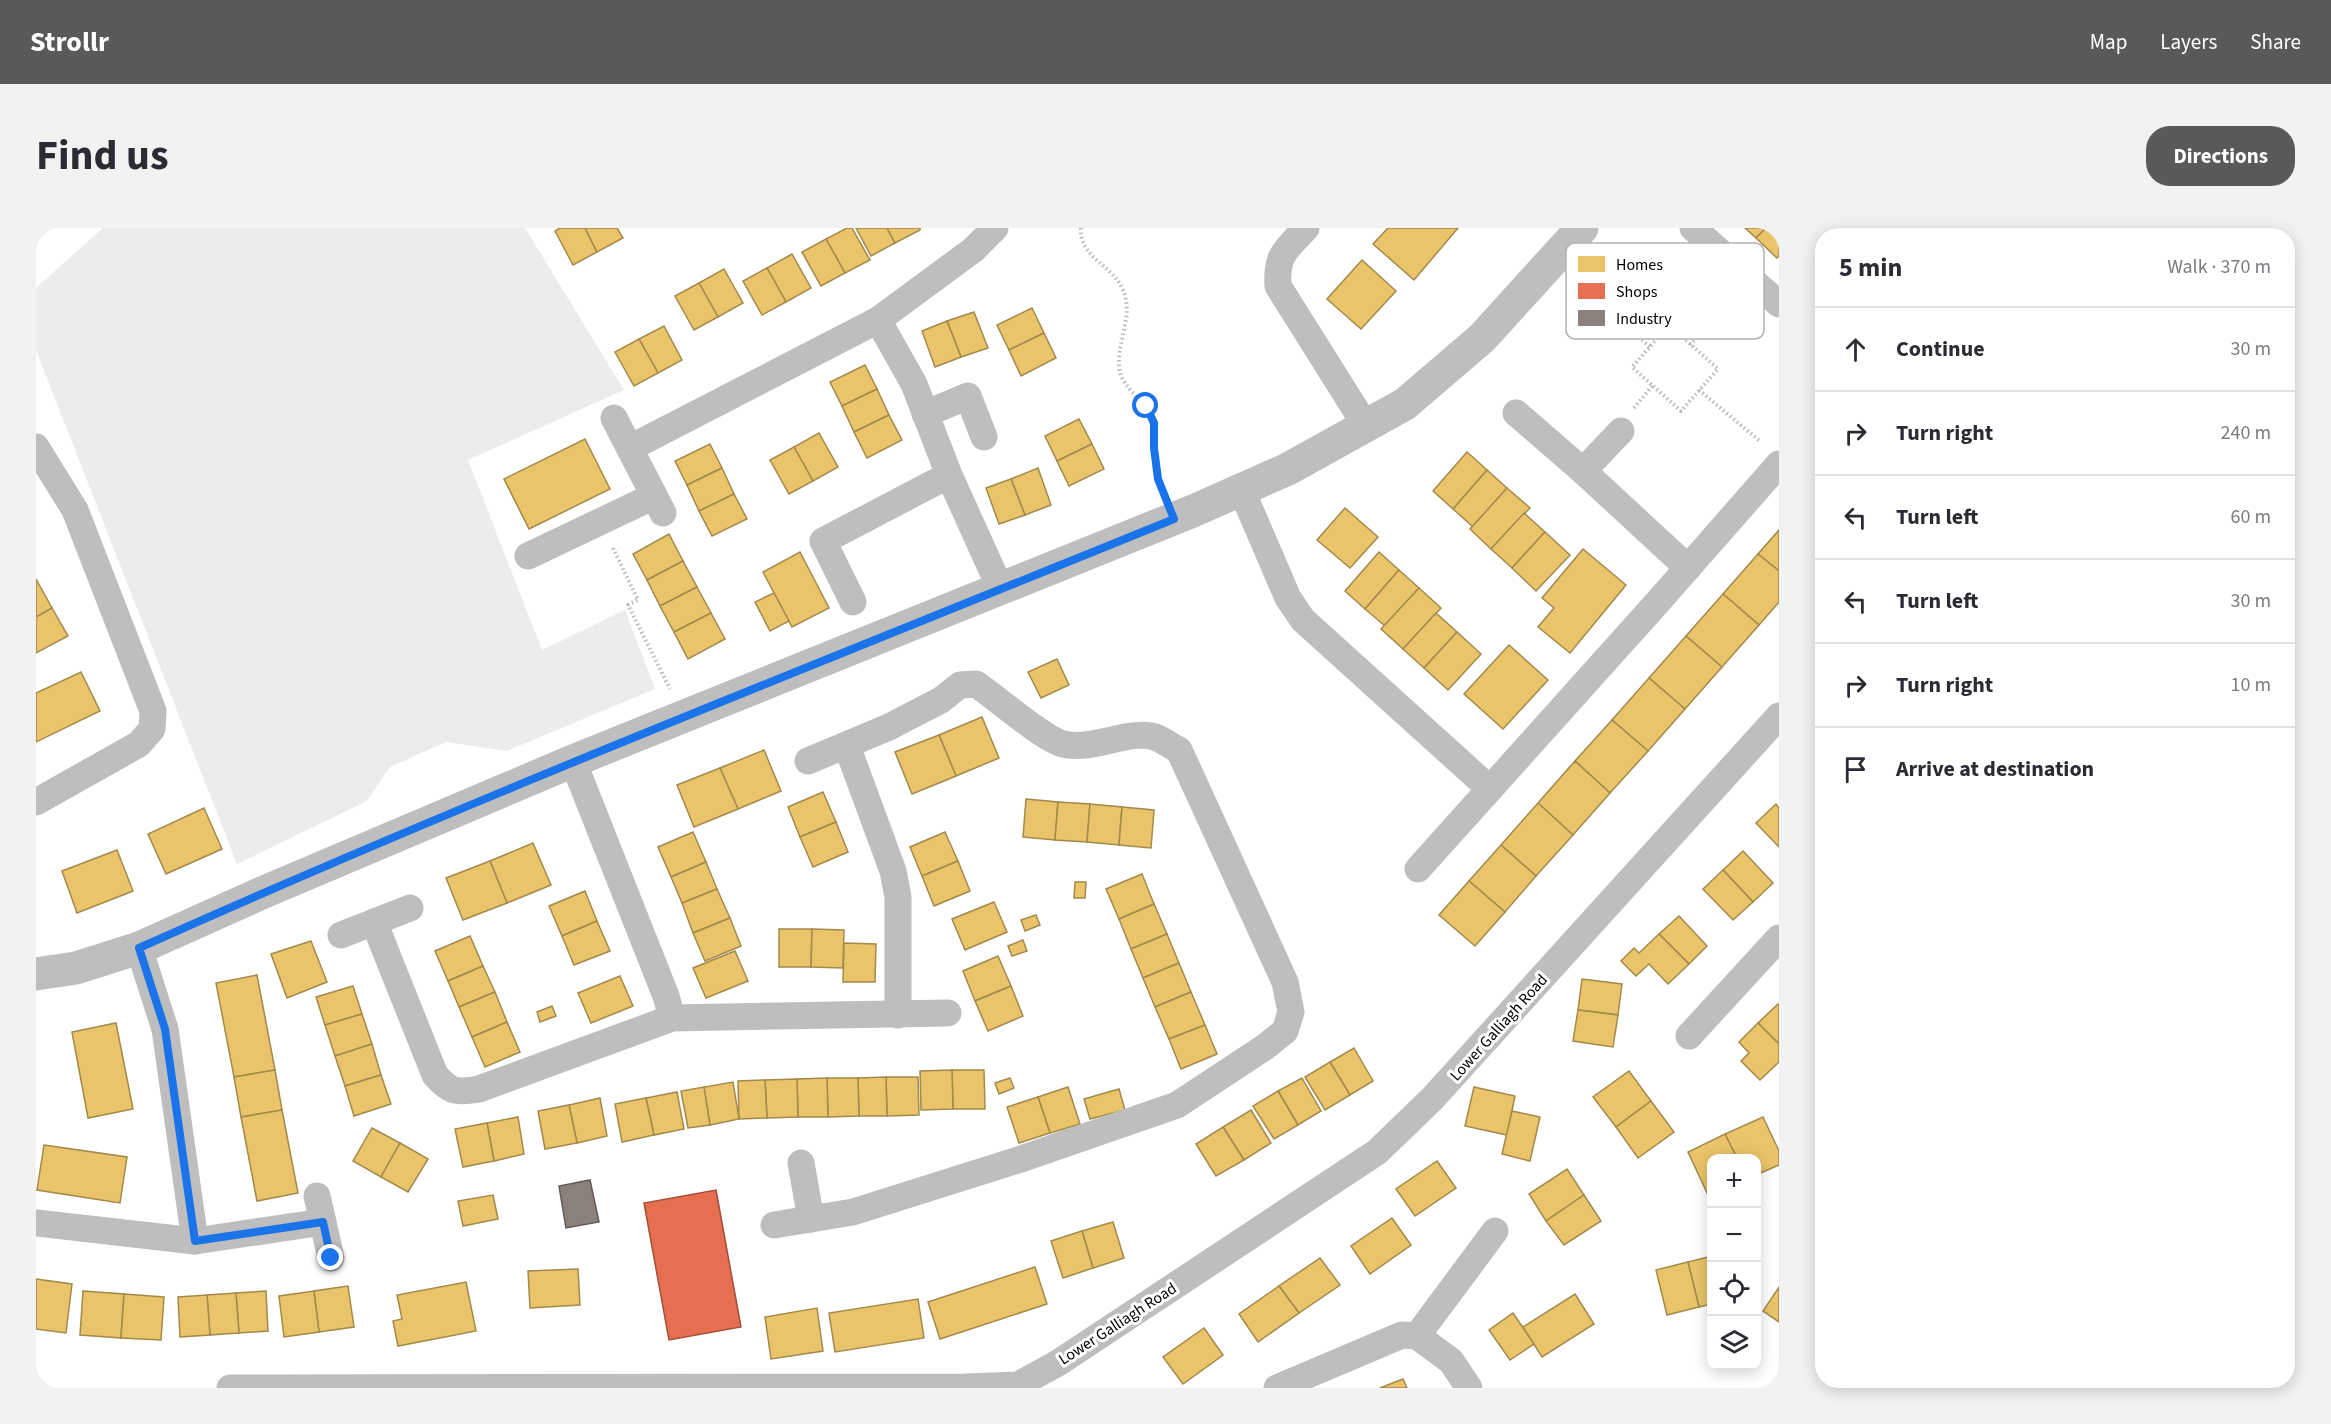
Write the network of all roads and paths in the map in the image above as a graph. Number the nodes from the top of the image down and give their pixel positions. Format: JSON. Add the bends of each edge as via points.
{"nodes":[{"id":1,"x":995,"y":228,"type":"edge"},
{"id":2,"x":1081,"y":228,"type":"edge"},
{"id":3,"x":1306,"y":228,"type":"edge"},
{"id":4,"x":1582,"y":228,"type":"edge"},
{"id":5,"x":1693,"y":228,"type":"edge"},
{"id":6,"x":1568,"y":243,"type":"edge"},
{"id":7,"x":1710,"y":243,"type":"edge"},
{"id":8,"x":1566,"y":246,"type":"edge"},
{"id":9,"x":1764,"y":291,"type":"edge"},
{"id":10,"x":1779,"y":304,"type":"edge"},
{"id":11,"x":878,"y":320,"type":"junction"},
{"id":12,"x":1641,"y":339,"type":"edge"},
{"id":13,"x":1657,"y":339,"type":"edge"},
{"id":14,"x":1683,"y":339,"type":"edge"},
{"id":15,"x":1696,"y":339,"type":"edge"},
{"id":16,"x":1690,"y":345,"type":"junction"},
{"id":17,"x":1650,"y":347,"type":"junction"},
{"id":18,"x":1699,"y":390,"type":"junction"},
{"id":19,"x":1516,"y":413,"type":"dead end"},
{"id":20,"x":925,"y":414,"type":"junction"},
{"id":21,"x":614,"y":418,"type":"dead end"},
{"id":22,"x":1366,"y":426,"type":"junction"},
{"id":23,"x":1621,"y":431,"type":"dead end"},
{"id":24,"x":984,"y":437,"type":"dead end"},
{"id":25,"x":36,"y":447,"type":"edge"},
{"id":26,"x":630,"y":448,"type":"junction"},
{"id":27,"x":1775,"y":457,"type":"edge"},
{"id":28,"x":1584,"y":471,"type":"junction"},
{"id":29,"x":949,"y":475,"type":"junction"},
{"id":30,"x":1242,"y":490,"type":"junction"},
{"id":31,"x":1174,"y":519,"type":"junction"},
{"id":32,"x":601,"y":522,"type":"junction"},
{"id":33,"x":528,"y":556,"type":"dead end"},
{"id":34,"x":1688,"y":568,"type":"junction"},
{"id":35,"x":1001,"y":590,"type":"junction"},
{"id":36,"x":852,"y":602,"type":"dead end"},
{"id":37,"x":672,"y":692,"type":"dead end"},
{"id":38,"x":1779,"y":716,"type":"edge"},
{"id":39,"x":847,"y":746,"type":"junction"},
{"id":40,"x":573,"y":761,"type":"junction"},
{"id":41,"x":808,"y":761,"type":"dead end"},
{"id":42,"x":1490,"y":789,"type":"junction"},
{"id":43,"x":36,"y":802,"type":"edge"},
{"id":44,"x":1418,"y":869,"type":"dead end"},
{"id":45,"x":410,"y":908,"type":"dead end"},
{"id":46,"x":374,"y":922,"type":"junction"},
{"id":47,"x":341,"y":935,"type":"dead end"},
{"id":48,"x":1779,"y":938,"type":"edge"},
{"id":49,"x":139,"y":948,"type":"junction"},
{"id":50,"x":36,"y":974,"type":"edge"},
{"id":51,"x":948,"y":1013,"type":"dead end"},
{"id":52,"x":898,"y":1015,"type":"junction"},
{"id":53,"x":672,"y":1018,"type":"junction"},
{"id":54,"x":1689,"y":1036,"type":"dead end"},
{"id":55,"x":801,"y":1163,"type":"dead end"},
{"id":56,"x":811,"y":1220,"type":"junction"},
{"id":57,"x":36,"y":1223,"type":"edge"},
{"id":58,"x":774,"y":1225,"type":"dead end"},
{"id":59,"x":1495,"y":1231,"type":"dead end"},
{"id":60,"x":195,"y":1241,"type":"junction"},
{"id":61,"x":331,"y":1258,"type":"dead end"},
{"id":62,"x":1417,"y":1336,"type":"junction"},
{"id":63,"x":230,"y":1388,"type":"edge"},
{"id":64,"x":1277,"y":1388,"type":"edge"},
{"id":65,"x":1468,"y":1388,"type":"edge"}],
"edges":[{"from":1,"to":11,"type":"street","via":[[973,250]]},
{"from":2,"to":31,"type":"path","via":[[1082,244],[1112,273],[1123,290],[1127,310],[1120,373],[1154,423],[1158,479]]},
{"from":3,"to":22,"type":"street","via":[[1282,254],[1277,268],[1278,286]]},
{"from":4,"to":6,"type":"street"},
{"from":5,"to":7,"type":"street"},
{"from":8,"to":22,"type":"street","via":[[1482,338],[1405,404]]},
{"from":9,"to":10,"type":"street"},
{"from":11,"to":20,"type":"street","via":[[914,384]]},
{"from":11,"to":26,"type":"street"},
{"from":12,"to":17,"type":"path"},
{"from":13,"to":17,"type":"path"},
{"from":14,"to":16,"type":"path"},
{"from":15,"to":16,"type":"path"},
{"from":16,"to":18,"type":"path","via":[[1718,369]]},
{"from":17,"to":18,"type":"path","via":[[1632,367],[1681,411]]},
{"from":18,"to":27,"type":"path"},
{"from":19,"to":28,"type":"street"},
{"from":20,"to":24,"type":"street","via":[[968,396]]},
{"from":20,"to":29,"type":"street"},
{"from":21,"to":26,"type":"street"},
{"from":22,"to":30,"type":"street"},
{"from":23,"to":28,"type":"street"},
{"from":25,"to":43,"type":"street","via":[[75,510],[153,711],[152,729],[139,744]]},
{"from":26,"to":32,"type":"street","via":[[658,505]]},
{"from":27,"to":34,"type":"street"},
{"from":28,"to":34,"type":"street"},
{"from":29,"to":35,"type":"street"},
{"from":29,"to":36,"type":"street","via":[[824,541]]},
{"from":30,"to":31,"type":"street"},
{"from":30,"to":42,"type":"street","via":[[1288,598],[1303,620]]},
{"from":31,"to":35,"type":"street"},
{"from":32,"to":33,"type":"street"},
{"from":32,"to":37,"type":"path","via":[[638,600],[628,605]]},
{"from":34,"to":42,"type":"street"},
{"from":35,"to":40,"type":"street"},
{"from":38,"to":63,"type":"street","name":"Lower Galliagh Road","via":[[1432,1099],[1377,1152],[1058,1363],[1018,1384]]},
{"from":39,"to":41,"type":"street"},
{"from":39,"to":52,"type":"street","via":[[893,871],[898,897]]},
{"from":39,"to":56,"type":"street","via":[[941,700],[960,685],[976,684],[1047,737],[1063,744],[1101,744],[1143,736],[1179,750],[1284,982],[1291,1012],[1285,1031],[1177,1105],[1021,1159],[852,1212]]},
{"from":40,"to":49,"type":"street"},
{"from":40,"to":53,"type":"street"},
{"from":42,"to":44,"type":"street"},
{"from":45,"to":46,"type":"street"},
{"from":46,"to":47,"type":"street"},
{"from":46,"to":53,"type":"street","via":[[435,1074],[446,1087],[460,1093]]},
{"from":48,"to":54,"type":"street"},
{"from":49,"to":50,"type":"street","via":[[76,968]]},
{"from":49,"to":60,"type":"street","via":[[165,1029]]},
{"from":51,"to":52,"type":"street"},
{"from":52,"to":53,"type":"street"},
{"from":55,"to":56,"type":"street"},
{"from":56,"to":58,"type":"street"},
{"from":57,"to":60,"type":"street"},
{"from":59,"to":62,"type":"street"},
{"from":60,"to":61,"type":"street","via":[[320,1209]]},
{"from":62,"to":64,"type":"street","via":[[1402,1335]]},
{"from":62,"to":65,"type":"street","via":[[1451,1361]]}]}
